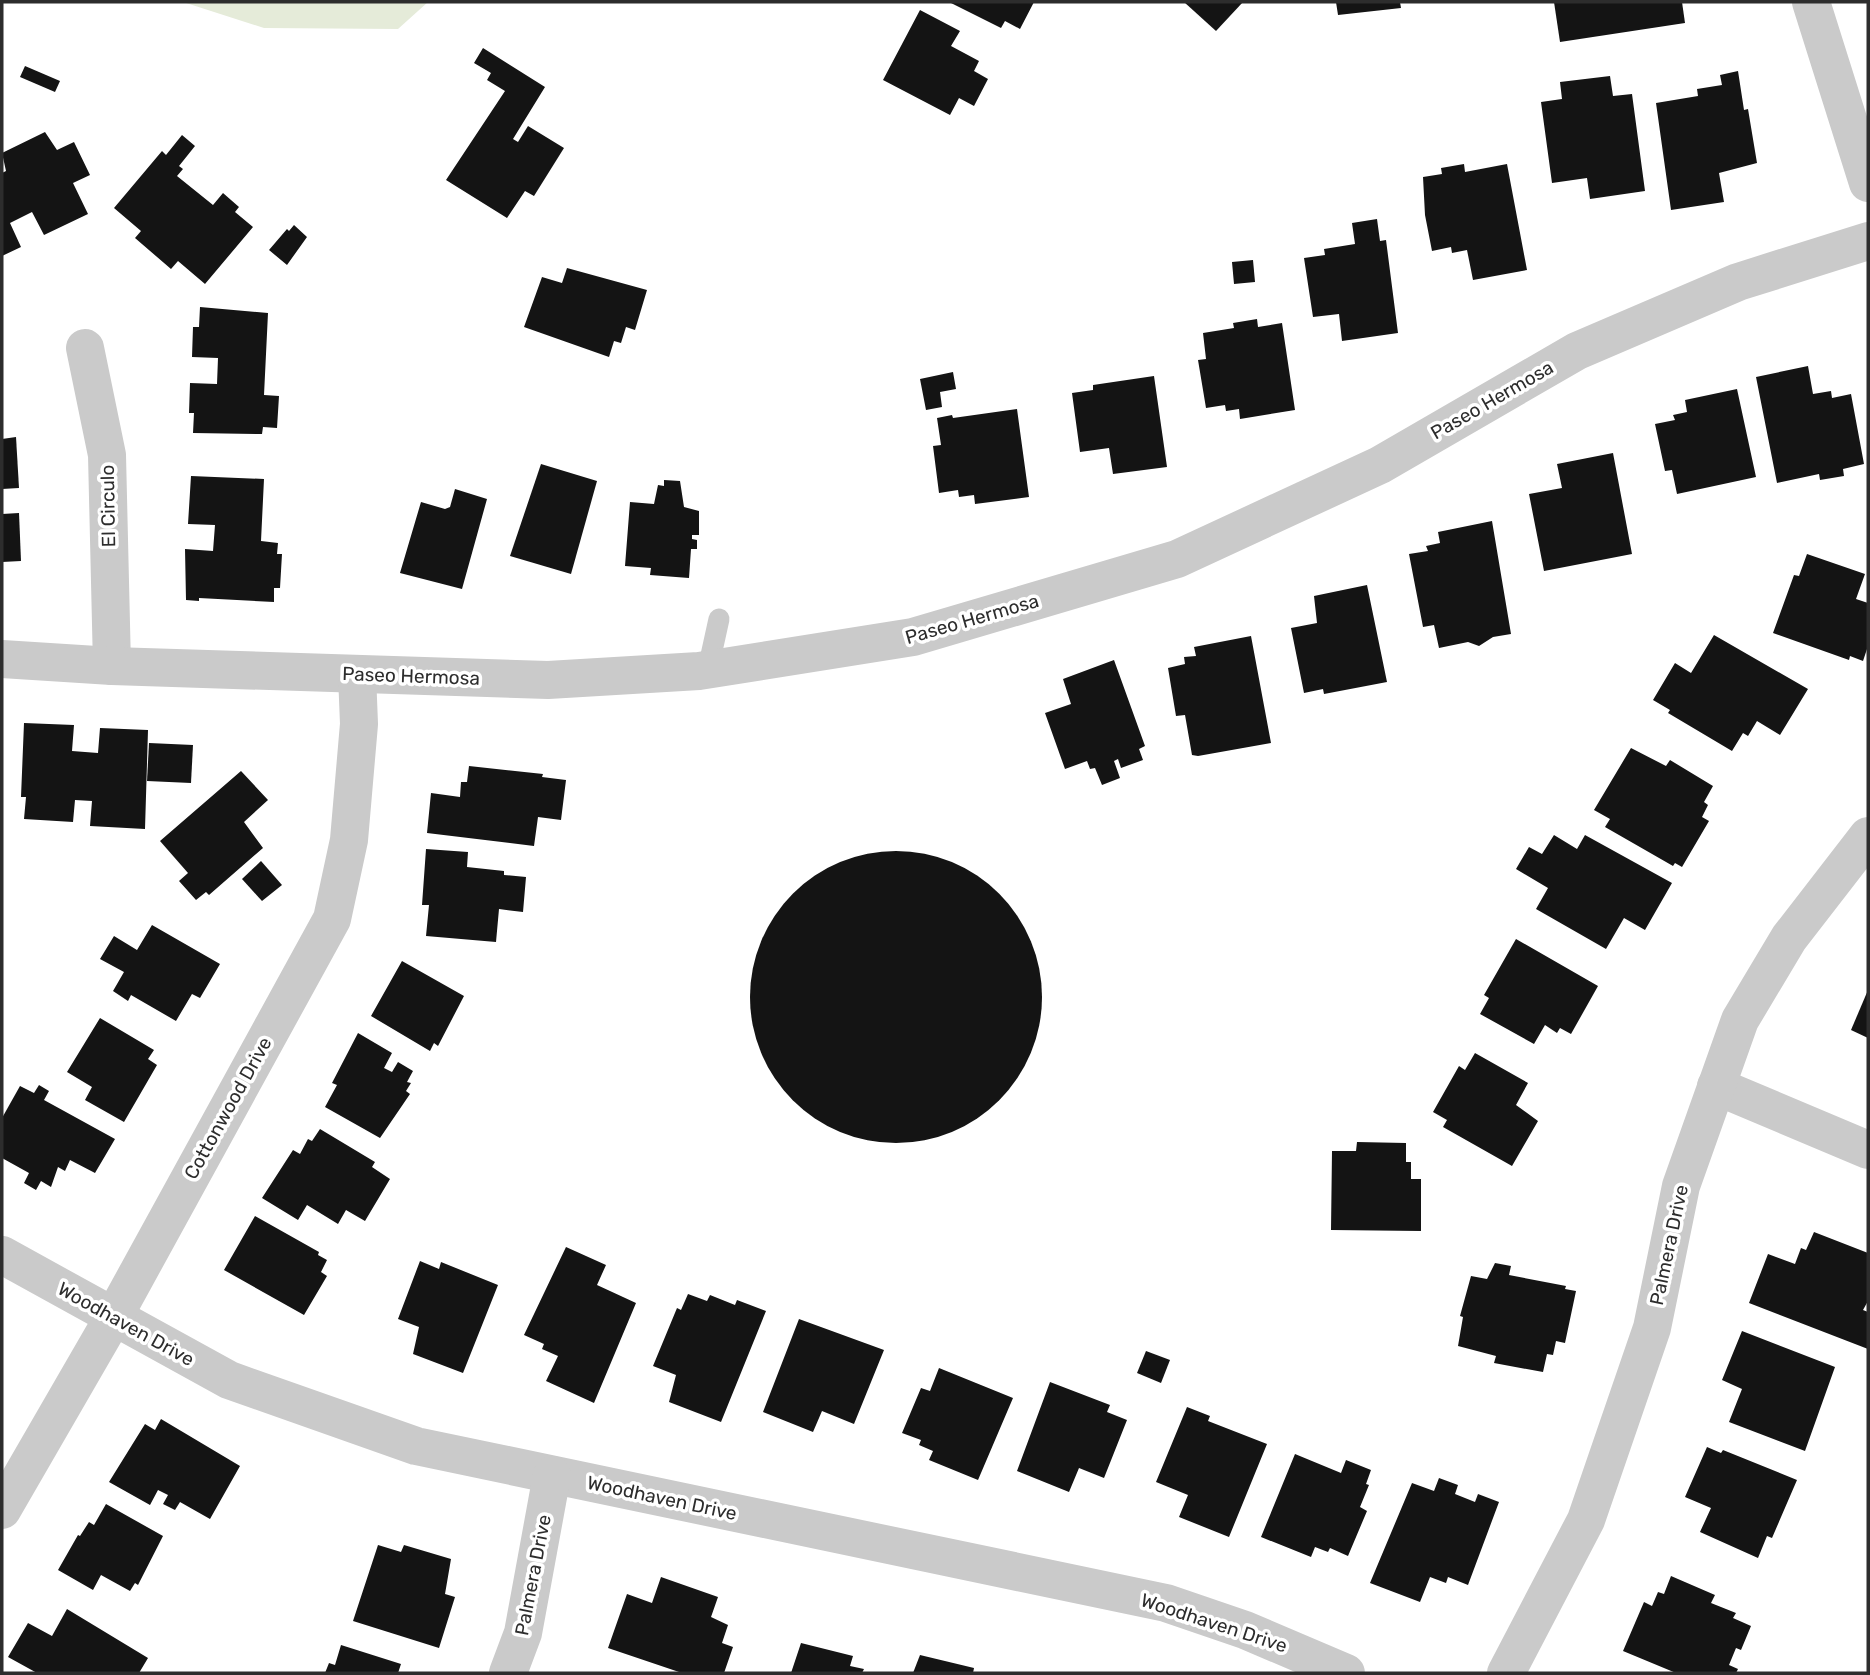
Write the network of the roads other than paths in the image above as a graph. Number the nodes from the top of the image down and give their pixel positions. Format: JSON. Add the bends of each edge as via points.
{"nodes":[{"id":1,"x":1811,"y":2,"type":"edge"},
{"id":2,"x":1868,"y":183,"type":"edge"},
{"id":3,"x":1868,"y":241,"type":"edge"},
{"id":4,"x":85,"y":348,"type":"dead end"},
{"id":5,"x":719,"y":619,"type":"dead end"},
{"id":6,"x":2,"y":659,"type":"edge"},
{"id":7,"x":112,"y":666,"type":"junction"},
{"id":8,"x":708,"y":669,"type":"junction"},
{"id":9,"x":357,"y":674,"type":"junction"},
{"id":10,"x":1868,"y":836,"type":"edge"},
{"id":11,"x":1716,"y":1086,"type":"junction"},
{"id":12,"x":1868,"y":1150,"type":"edge"},
{"id":13,"x":2,"y":1255,"type":"edge"},
{"id":14,"x":113,"y":1318,"type":"junction"},
{"id":15,"x":552,"y":1475,"type":"junction"},
{"id":16,"x":2,"y":1510,"type":"edge"},
{"id":17,"x":508,"y":1673,"type":"edge"},
{"id":18,"x":1346,"y":1673,"type":"edge"},
{"id":19,"x":1506,"y":1673,"type":"edge"}],
"edges":[{"from":1,"to":2,"type":"street"},
{"from":3,"to":8,"type":"street","name":"Paseo Hermosa","via":[[1738,282],[1577,351],[1380,465],[1177,559],[913,637]]},
{"from":4,"to":7,"type":"street","name":"El Circulo","via":[[107,455]]},
{"from":5,"to":8,"type":"lane"},
{"from":6,"to":7,"type":"street","name":"Paseo Hermosa"},
{"from":7,"to":9,"type":"street","name":"Paseo Hermosa"},
{"from":8,"to":9,"type":"street","name":"Paseo Hermosa","via":[[548,680]]},
{"from":9,"to":14,"type":"street","name":"Cottonwood Drive","via":[[359,724],[349,840],[332,919]]},
{"from":10,"to":11,"type":"street","name":"Palmera Drive","via":[[1788,938],[1741,1020]]},
{"from":11,"to":12,"type":"street"},
{"from":11,"to":19,"type":"street","name":"Palmera Drive","via":[[1681,1186],[1651,1328],[1586,1520]]},
{"from":13,"to":14,"type":"street","name":"Woodhaven Drive"},
{"from":14,"to":15,"type":"street","name":"Woodhaven Drive","via":[[242,1385],[416,1446]]},
{"from":14,"to":16,"type":"street","name":"Cottonwood Drive"},
{"from":15,"to":17,"type":"street","name":"Palmera Drive","via":[[523,1633]]},
{"from":15,"to":18,"type":"street","name":"Woodhaven Drive","via":[[1166,1603]]}]}
